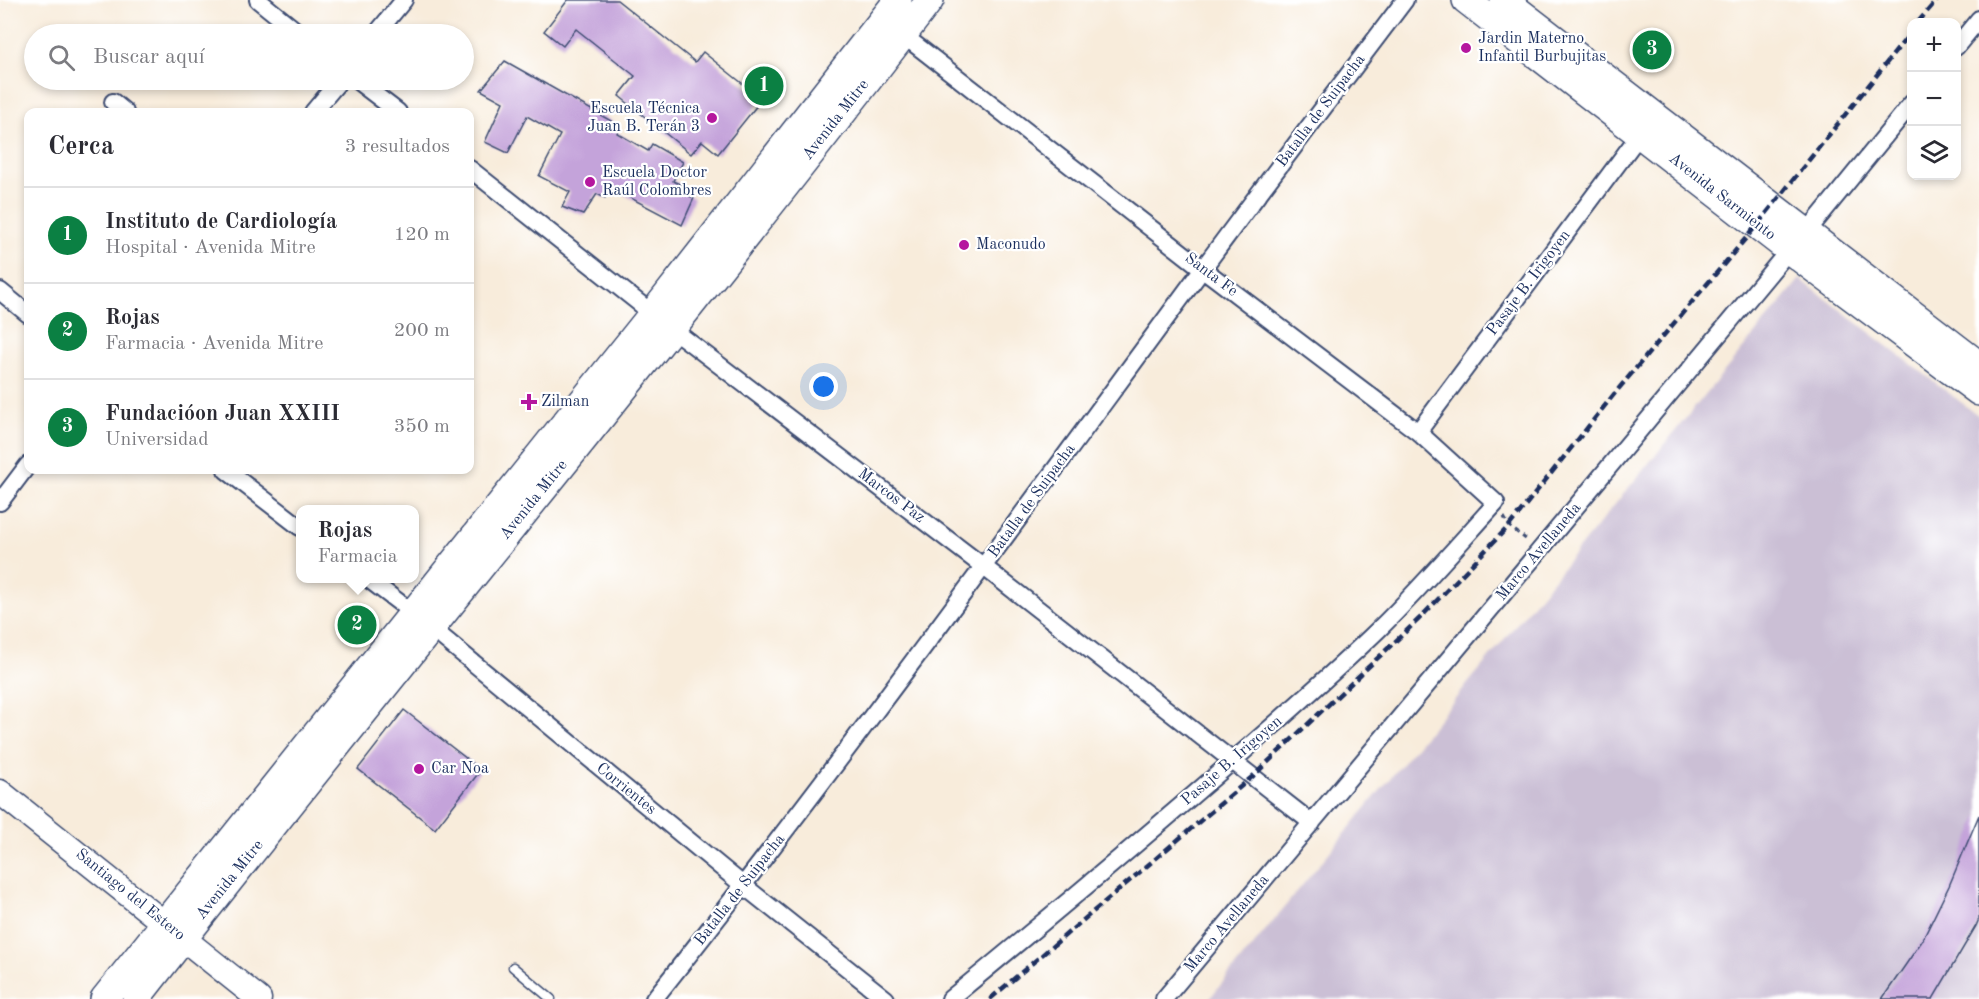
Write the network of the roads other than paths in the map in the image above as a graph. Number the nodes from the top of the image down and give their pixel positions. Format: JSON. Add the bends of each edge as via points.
{"nodes":[{"id":1,"x":258,"y":0,"type":"edge"},
{"id":2,"x":404,"y":0,"type":"edge"},
{"id":3,"x":930,"y":0,"type":"edge"},
{"id":4,"x":1405,"y":0,"type":"edge"},
{"id":5,"x":1466,"y":0,"type":"edge"},
{"id":6,"x":1504,"y":0,"type":"edge"},
{"id":7,"x":891,"y":3,"type":"edge"},
{"id":8,"x":1979,"y":19,"type":"edge"},
{"id":9,"x":288,"y":24,"type":"edge"},
{"id":10,"x":384,"y":24,"type":"edge"},
{"id":11,"x":903,"y":35,"type":"junction"},
{"id":12,"x":1961,"y":41,"type":"edge"},
{"id":13,"x":332,"y":90,"type":"edge"},
{"id":14,"x":369,"y":90,"type":"edge"},
{"id":15,"x":316,"y":108,"type":"edge"},
{"id":16,"x":393,"y":108,"type":"edge"},
{"id":17,"x":1907,"y":108,"type":"edge"},
{"id":18,"x":1640,"y":134,"type":"junction"},
{"id":19,"x":474,"y":172,"type":"edge"},
{"id":20,"x":1798,"y":241,"type":"junction"},
{"id":21,"x":1203,"y":269,"type":"junction"},
{"id":22,"x":0,"y":291,"type":"edge"},
{"id":23,"x":24,"y":311,"type":"edge"},
{"id":24,"x":663,"y":321,"type":"junction"},
{"id":25,"x":1962,"y":362,"type":"edge"},
{"id":26,"x":1979,"y":392,"type":"edge"},
{"id":27,"x":1418,"y":432,"type":"junction"},
{"id":28,"x":24,"y":470,"type":"edge"},
{"id":29,"x":231,"y":474,"type":"edge"},
{"id":30,"x":0,"y":501,"type":"edge"},
{"id":31,"x":1496,"y":503,"type":"joint"},
{"id":32,"x":296,"y":523,"type":"edge"},
{"id":33,"x":984,"y":567,"type":"junction"},
{"id":34,"x":372,"y":583,"type":"edge"},
{"id":35,"x":421,"y":621,"type":"junction"},
{"id":36,"x":1233,"y":762,"type":"junction"},
{"id":37,"x":0,"y":792,"type":"edge"},
{"id":38,"x":1312,"y":823,"type":"junction"},
{"id":39,"x":744,"y":886,"type":"junction"},
{"id":40,"x":174,"y":931,"type":"junction"},
{"id":41,"x":513,"y":967,"type":"dead end"},
{"id":42,"x":104,"y":999,"type":"edge"},
{"id":43,"x":136,"y":999,"type":"edge"},
{"id":44,"x":259,"y":999,"type":"edge"},
{"id":45,"x":551,"y":999,"type":"edge"},
{"id":46,"x":654,"y":999,"type":"edge"},
{"id":47,"x":886,"y":999,"type":"edge"},
{"id":48,"x":950,"y":999,"type":"edge"},
{"id":49,"x":1164,"y":999,"type":"edge"}],
"edges":[{"from":1,"to":9,"type":"street"},
{"from":2,"to":10,"type":"street"},
{"from":3,"to":11,"type":"main road","name":"Avenida Mitre"},
{"from":4,"to":21,"type":"street","name":"Batalla de Suipacha"},
{"from":5,"to":18,"type":"main road","name":"Avenida Sarmiento"},
{"from":6,"to":20,"type":"main road","name":"Avenida Sarmiento"},
{"from":7,"to":11,"type":"street","name":"Santa Fe"},
{"from":7,"to":24,"type":"main road","name":"Avenida Mitre"},
{"from":8,"to":12,"type":"street"},
{"from":11,"to":21,"type":"street","name":"Santa Fe"},
{"from":11,"to":24,"type":"main road","name":"Avenida Mitre"},
{"from":13,"to":15,"type":"street"},
{"from":14,"to":16,"type":"street"},
{"from":17,"to":20,"type":"street","name":"Marco Avellaneda"},
{"from":18,"to":20,"type":"main road","name":"Avenida Sarmiento"},
{"from":18,"to":27,"type":"street","name":"Pasaje B. Irigoyen"},
{"from":19,"to":24,"type":"street","name":"Marcos Paz"},
{"from":20,"to":25,"type":"main road","name":"Avenida Sarmiento"},
{"from":20,"to":38,"type":"street","name":"Marco Avellaneda"},
{"from":21,"to":27,"type":"street","name":"Santa Fe"},
{"from":21,"to":33,"type":"street","name":"Batalla de Suipacha"},
{"from":22,"to":23,"type":"street"},
{"from":24,"to":33,"type":"street","name":"Marcos Paz"},
{"from":24,"to":35,"type":"main road","name":"Avenida Mitre"},
{"from":25,"to":26,"type":"main road","name":"Avenida Sarmiento"},
{"from":27,"to":31,"type":"street","name":"Santa Fe"},
{"from":28,"to":30,"type":"street"},
{"from":29,"to":32,"type":"street"},
{"from":31,"to":36,"type":"street","name":"Pasaje B. Irigoyen","via":[[1380,628]]},
{"from":33,"to":36,"type":"street","name":"Marcos Paz"},
{"from":33,"to":39,"type":"street","name":"Batalla de Suipacha"},
{"from":34,"to":35,"type":"street","name":"Corrientes"},
{"from":35,"to":39,"type":"street","name":"Corrientes"},
{"from":35,"to":40,"type":"main road","name":"Avenida Mitre"},
{"from":36,"to":38,"type":"street","name":"Marcos Paz"},
{"from":36,"to":48,"type":"street","name":"Pasaje B. Irigoyen"},
{"from":37,"to":40,"type":"street","name":"Santiago del Estero"},
{"from":38,"to":49,"type":"street","name":"Marco Avellaneda"},
{"from":39,"to":46,"type":"street","name":"Batalla de Suipacha"},
{"from":39,"to":47,"type":"street","name":"Corrientes"},
{"from":40,"to":42,"type":"main road","name":"Avenida Mitre"},
{"from":40,"to":43,"type":"main road","name":"Avenida Mitre"},
{"from":40,"to":44,"type":"street","name":"Santiago del Estero"},
{"from":41,"to":45,"type":"lane"}]}
